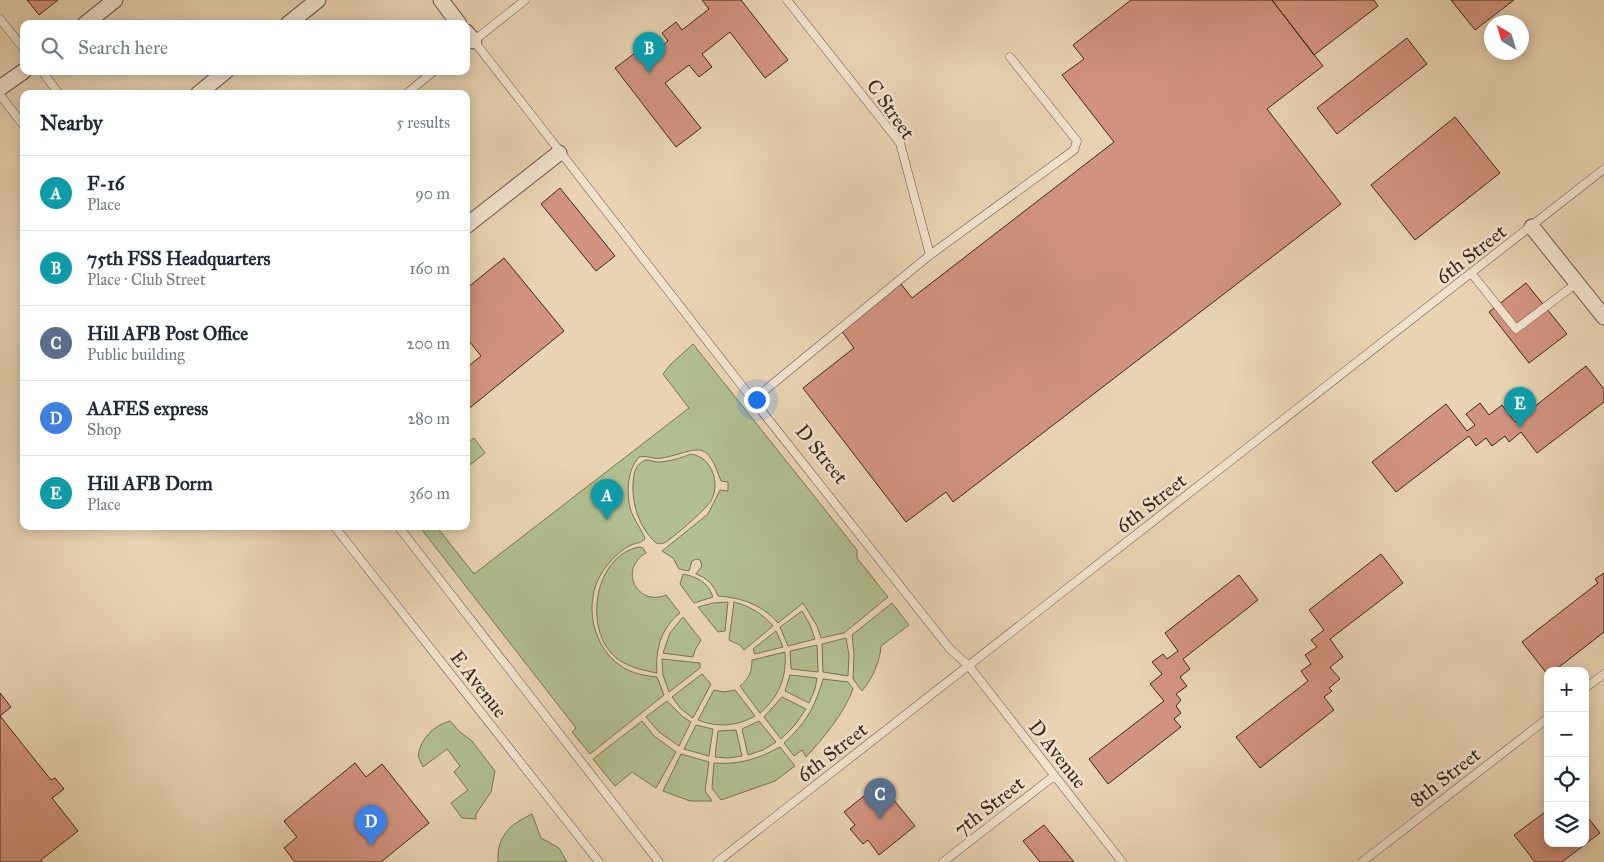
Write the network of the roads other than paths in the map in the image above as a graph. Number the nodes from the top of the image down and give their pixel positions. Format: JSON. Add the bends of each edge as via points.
{"nodes":[{"id":1,"x":115,"y":0,"type":"edge"},
{"id":2,"x":318,"y":0,"type":"edge"},
{"id":3,"x":441,"y":0,"type":"edge"},
{"id":4,"x":525,"y":0,"type":"edge"},
{"id":5,"x":788,"y":0,"type":"edge"},
{"id":6,"x":0,"y":19,"type":"edge"},
{"id":7,"x":90,"y":20,"type":"edge"},
{"id":8,"x":293,"y":20,"type":"edge"},
{"id":9,"x":457,"y":20,"type":"edge"},
{"id":10,"x":470,"y":39,"type":"edge"},
{"id":11,"x":470,"y":41,"type":"edge"},
{"id":12,"x":20,"y":44,"type":"edge"},
{"id":13,"x":1010,"y":57,"type":"dead end"},
{"id":14,"x":20,"y":74,"type":"edge"},
{"id":15,"x":45,"y":75,"type":"edge"},
{"id":16,"x":221,"y":75,"type":"edge"},
{"id":17,"x":429,"y":75,"type":"edge"},
{"id":18,"x":0,"y":88,"type":"edge"},
{"id":19,"x":56,"y":90,"type":"edge"},
{"id":20,"x":203,"y":90,"type":"edge"},
{"id":21,"x":411,"y":90,"type":"edge"},
{"id":22,"x":0,"y":95,"type":"edge"},
{"id":23,"x":20,"y":121,"type":"edge"},
{"id":24,"x":559,"y":153,"type":"junction"},
{"id":25,"x":1604,"y":169,"type":"edge"},
{"id":26,"x":470,"y":223,"type":"edge"},
{"id":27,"x":1532,"y":227,"type":"junction"},
{"id":28,"x":930,"y":255,"type":"junction"},
{"id":29,"x":1472,"y":274,"type":"junction"},
{"id":30,"x":1576,"y":283,"type":"junction"},
{"id":31,"x":1604,"y":318,"type":"edge"},
{"id":32,"x":753,"y":400,"type":"junction"},
{"id":33,"x":337,"y":530,"type":"edge"},
{"id":34,"x":401,"y":530,"type":"edge"},
{"id":35,"x":969,"y":666,"type":"junction"},
{"id":36,"x":1604,"y":674,"type":"edge"},
{"id":37,"x":1589,"y":685,"type":"edge"},
{"id":38,"x":1544,"y":721,"type":"edge"},
{"id":39,"x":1054,"y":776,"type":"junction"},
{"id":40,"x":599,"y":862,"type":"edge"},
{"id":41,"x":659,"y":862,"type":"edge"},
{"id":42,"x":717,"y":862,"type":"edge"},
{"id":43,"x":943,"y":862,"type":"edge"},
{"id":44,"x":1122,"y":862,"type":"edge"},
{"id":45,"x":1362,"y":862,"type":"edge"}],
"edges":[{"from":1,"to":7,"type":"street"},
{"from":2,"to":8,"type":"street"},
{"from":3,"to":9,"type":"street"},
{"from":4,"to":10,"type":"lane"},
{"from":5,"to":28,"type":"lane","name":"C Street","via":[[900,143]]},
{"from":6,"to":12,"type":"lane"},
{"from":11,"to":24,"type":"lane"},
{"from":13,"to":28,"type":"lane","via":[[1077,141],[1074,150]]},
{"from":14,"to":18,"type":"street"},
{"from":15,"to":19,"type":"lane"},
{"from":16,"to":20,"type":"street"},
{"from":17,"to":21,"type":"lane"},
{"from":22,"to":23,"type":"lane"},
{"from":24,"to":26,"type":"street"},
{"from":24,"to":32,"type":"lane","name":"D Street"},
{"from":25,"to":27,"type":"lane","name":"6th Street"},
{"from":27,"to":29,"type":"lane","name":"6th Street"},
{"from":27,"to":30,"type":"street"},
{"from":28,"to":32,"type":"lane"},
{"from":29,"to":30,"type":"lane","via":[[1516,329]]},
{"from":29,"to":35,"type":"lane","name":"6th Street"},
{"from":30,"to":31,"type":"street"},
{"from":32,"to":35,"type":"lane","name":"D Street","via":[[950,649]]},
{"from":33,"to":40,"type":"lane","name":"E Avenue"},
{"from":34,"to":41,"type":"lane","name":"E Avenue"},
{"from":35,"to":39,"type":"lane","name":"D Avenue"},
{"from":35,"to":42,"type":"lane","name":"6th Street"},
{"from":36,"to":37,"type":"lane"},
{"from":38,"to":45,"type":"lane","name":"8th Street"},
{"from":39,"to":43,"type":"lane","name":"7th Street"},
{"from":39,"to":44,"type":"lane","name":"D Avenue"}]}
